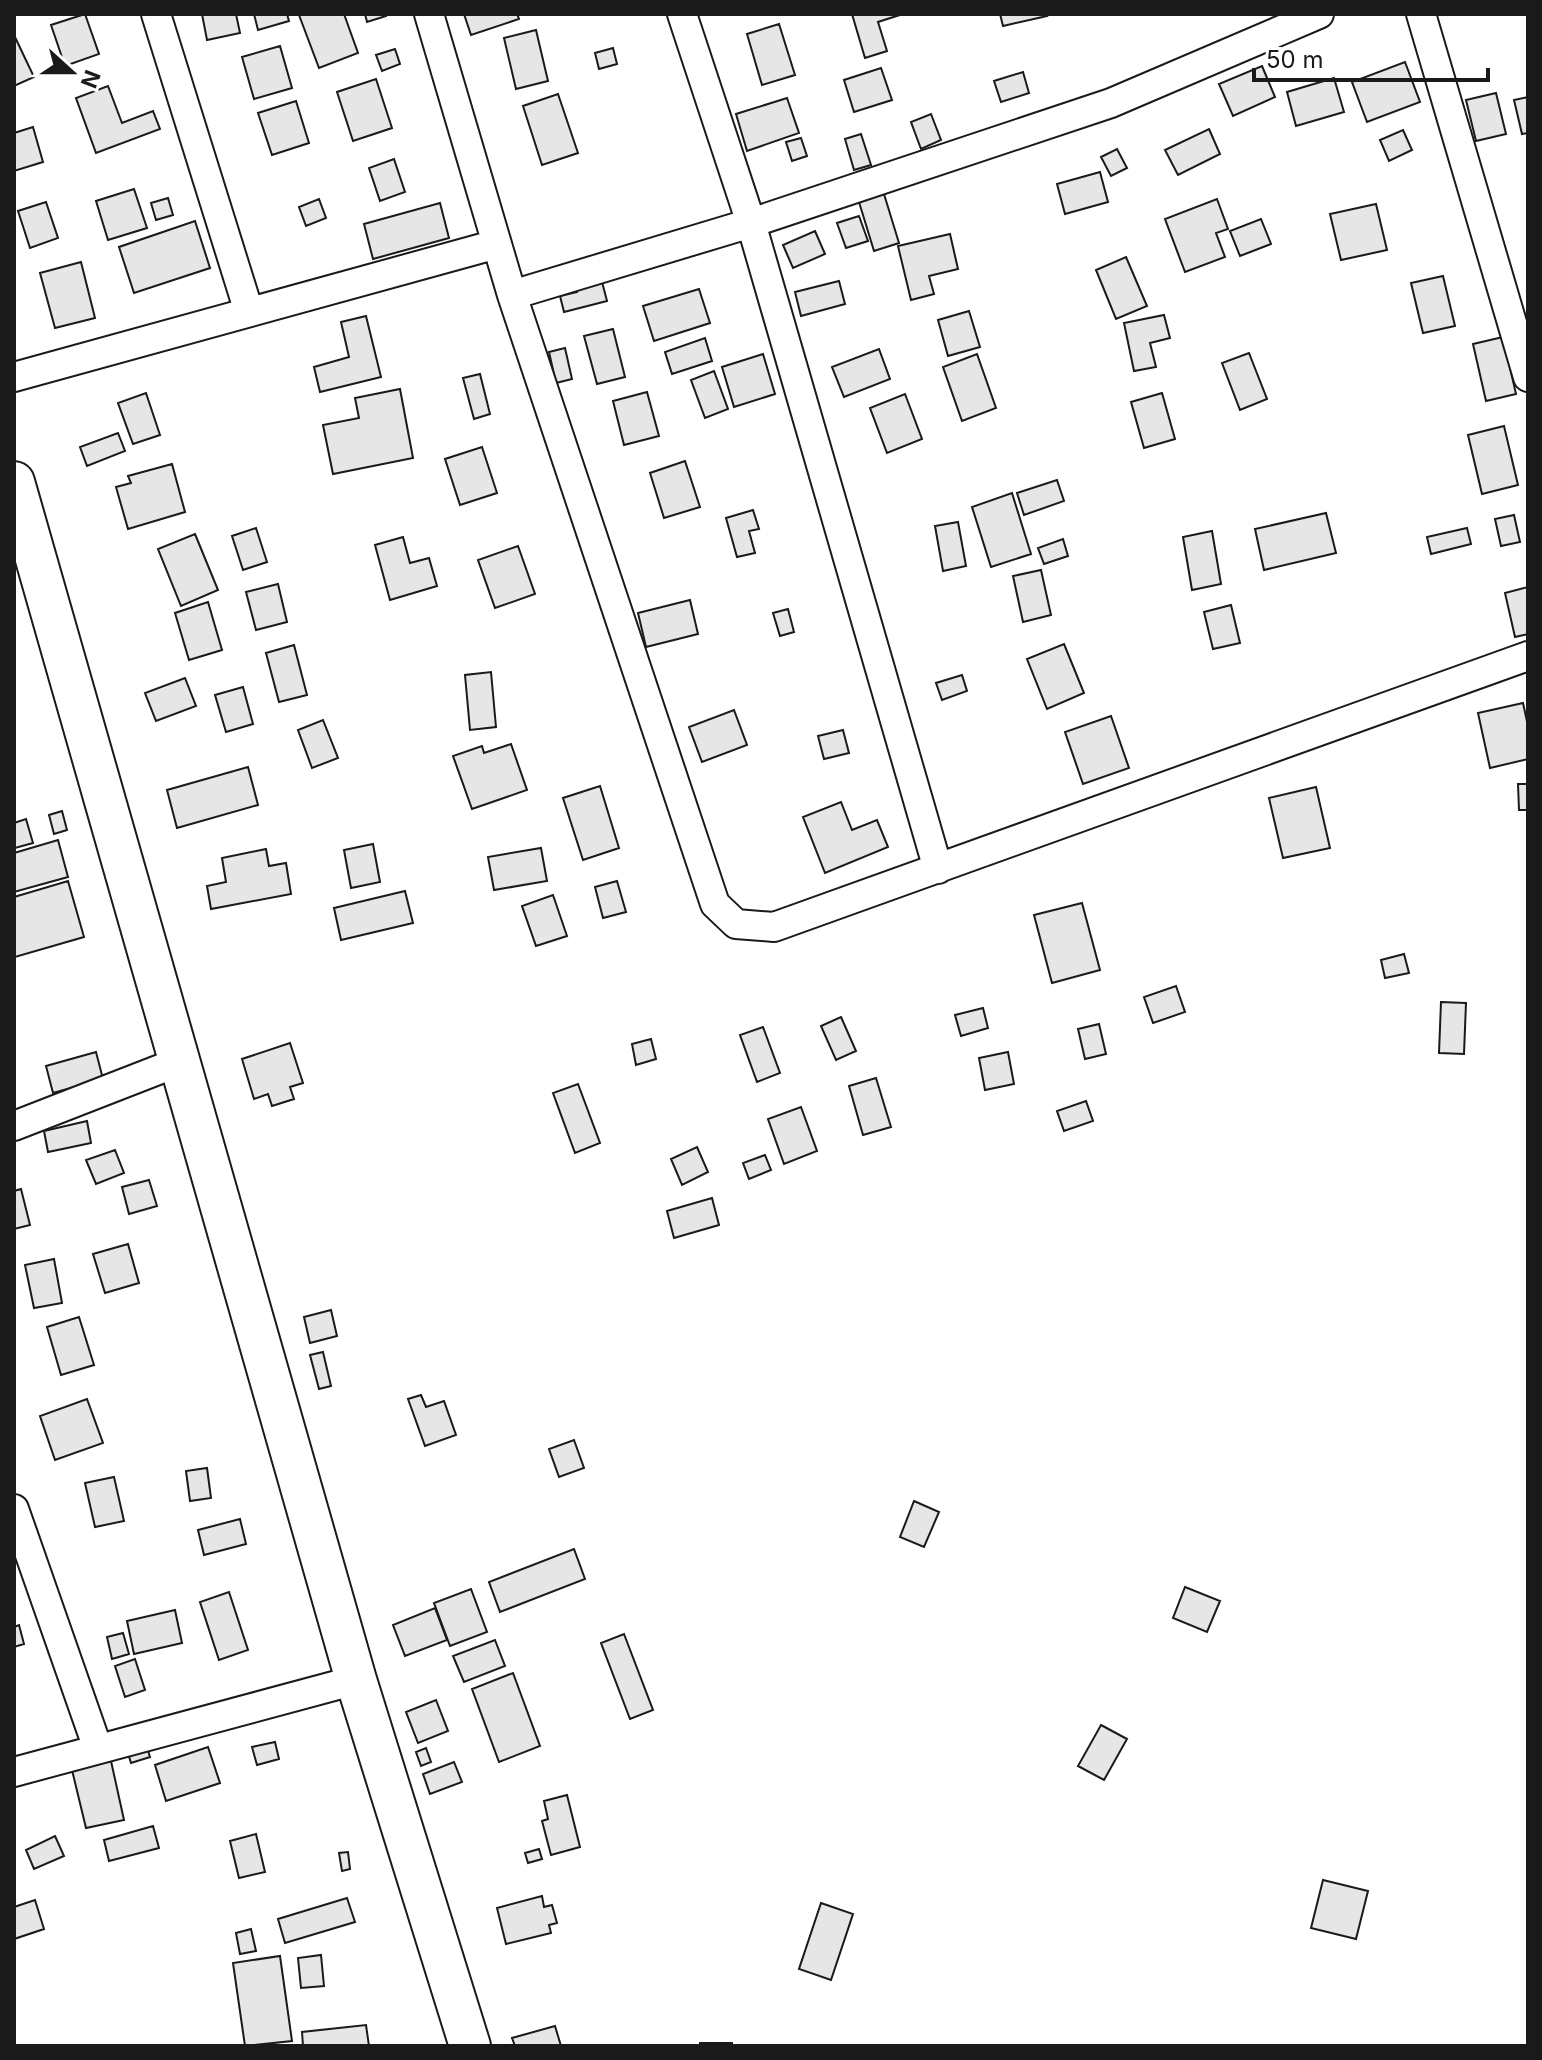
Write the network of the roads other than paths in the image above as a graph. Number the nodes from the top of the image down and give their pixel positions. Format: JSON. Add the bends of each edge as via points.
{"nodes":[{"id":1,"x":156,"y":14,"type":"edge"},
{"id":2,"x":429,"y":14,"type":"edge"},
{"id":3,"x":682,"y":14,"type":"edge"},
{"id":4,"x":1319,"y":14,"type":"edge"},
{"id":5,"x":1421,"y":14,"type":"edge"},
{"id":6,"x":751,"y":223,"type":"junction"},
{"id":7,"x":497,"y":244,"type":"junction"},
{"id":8,"x":512,"y":295,"type":"junction"},
{"id":9,"x":249,"y":312,"type":"junction"},
{"id":10,"x":14,"y":377,"type":"edge"},
{"id":11,"x":1528,"y":377,"type":"edge"},
{"id":12,"x":14,"y":482,"type":"edge"},
{"id":13,"x":1528,"y":656,"type":"edge"},
{"id":14,"x":938,"y":869,"type":"junction"},
{"id":15,"x":181,"y":1061,"type":"junction"},
{"id":16,"x":14,"y":1126,"type":"edge"},
{"id":17,"x":14,"y":1509,"type":"edge"},
{"id":18,"x":356,"y":1680,"type":"junction"},
{"id":19,"x":98,"y":1749,"type":"junction"},
{"id":20,"x":14,"y":1772,"type":"edge"},
{"id":21,"x":470,"y":2046,"type":"edge"}],
"edges":[{"from":1,"to":9,"type":"street"},
{"from":2,"to":7,"type":"street"},
{"from":3,"to":6,"type":"street"},
{"from":4,"to":6,"type":"street","via":[[1111,103]]},
{"from":5,"to":11,"type":"street"},
{"from":6,"to":8,"type":"street"},
{"from":6,"to":14,"type":"street"},
{"from":7,"to":8,"type":"street"},
{"from":7,"to":9,"type":"street"},
{"from":8,"to":14,"type":"street","via":[[715,904],[736,924],[774,927]]},
{"from":9,"to":10,"type":"street"},
{"from":12,"to":15,"type":"street"},
{"from":13,"to":14,"type":"street"},
{"from":15,"to":16,"type":"street"},
{"from":15,"to":18,"type":"street"},
{"from":17,"to":19,"type":"street"},
{"from":18,"to":19,"type":"street"},
{"from":18,"to":21,"type":"street"},
{"from":19,"to":20,"type":"street"}]}
